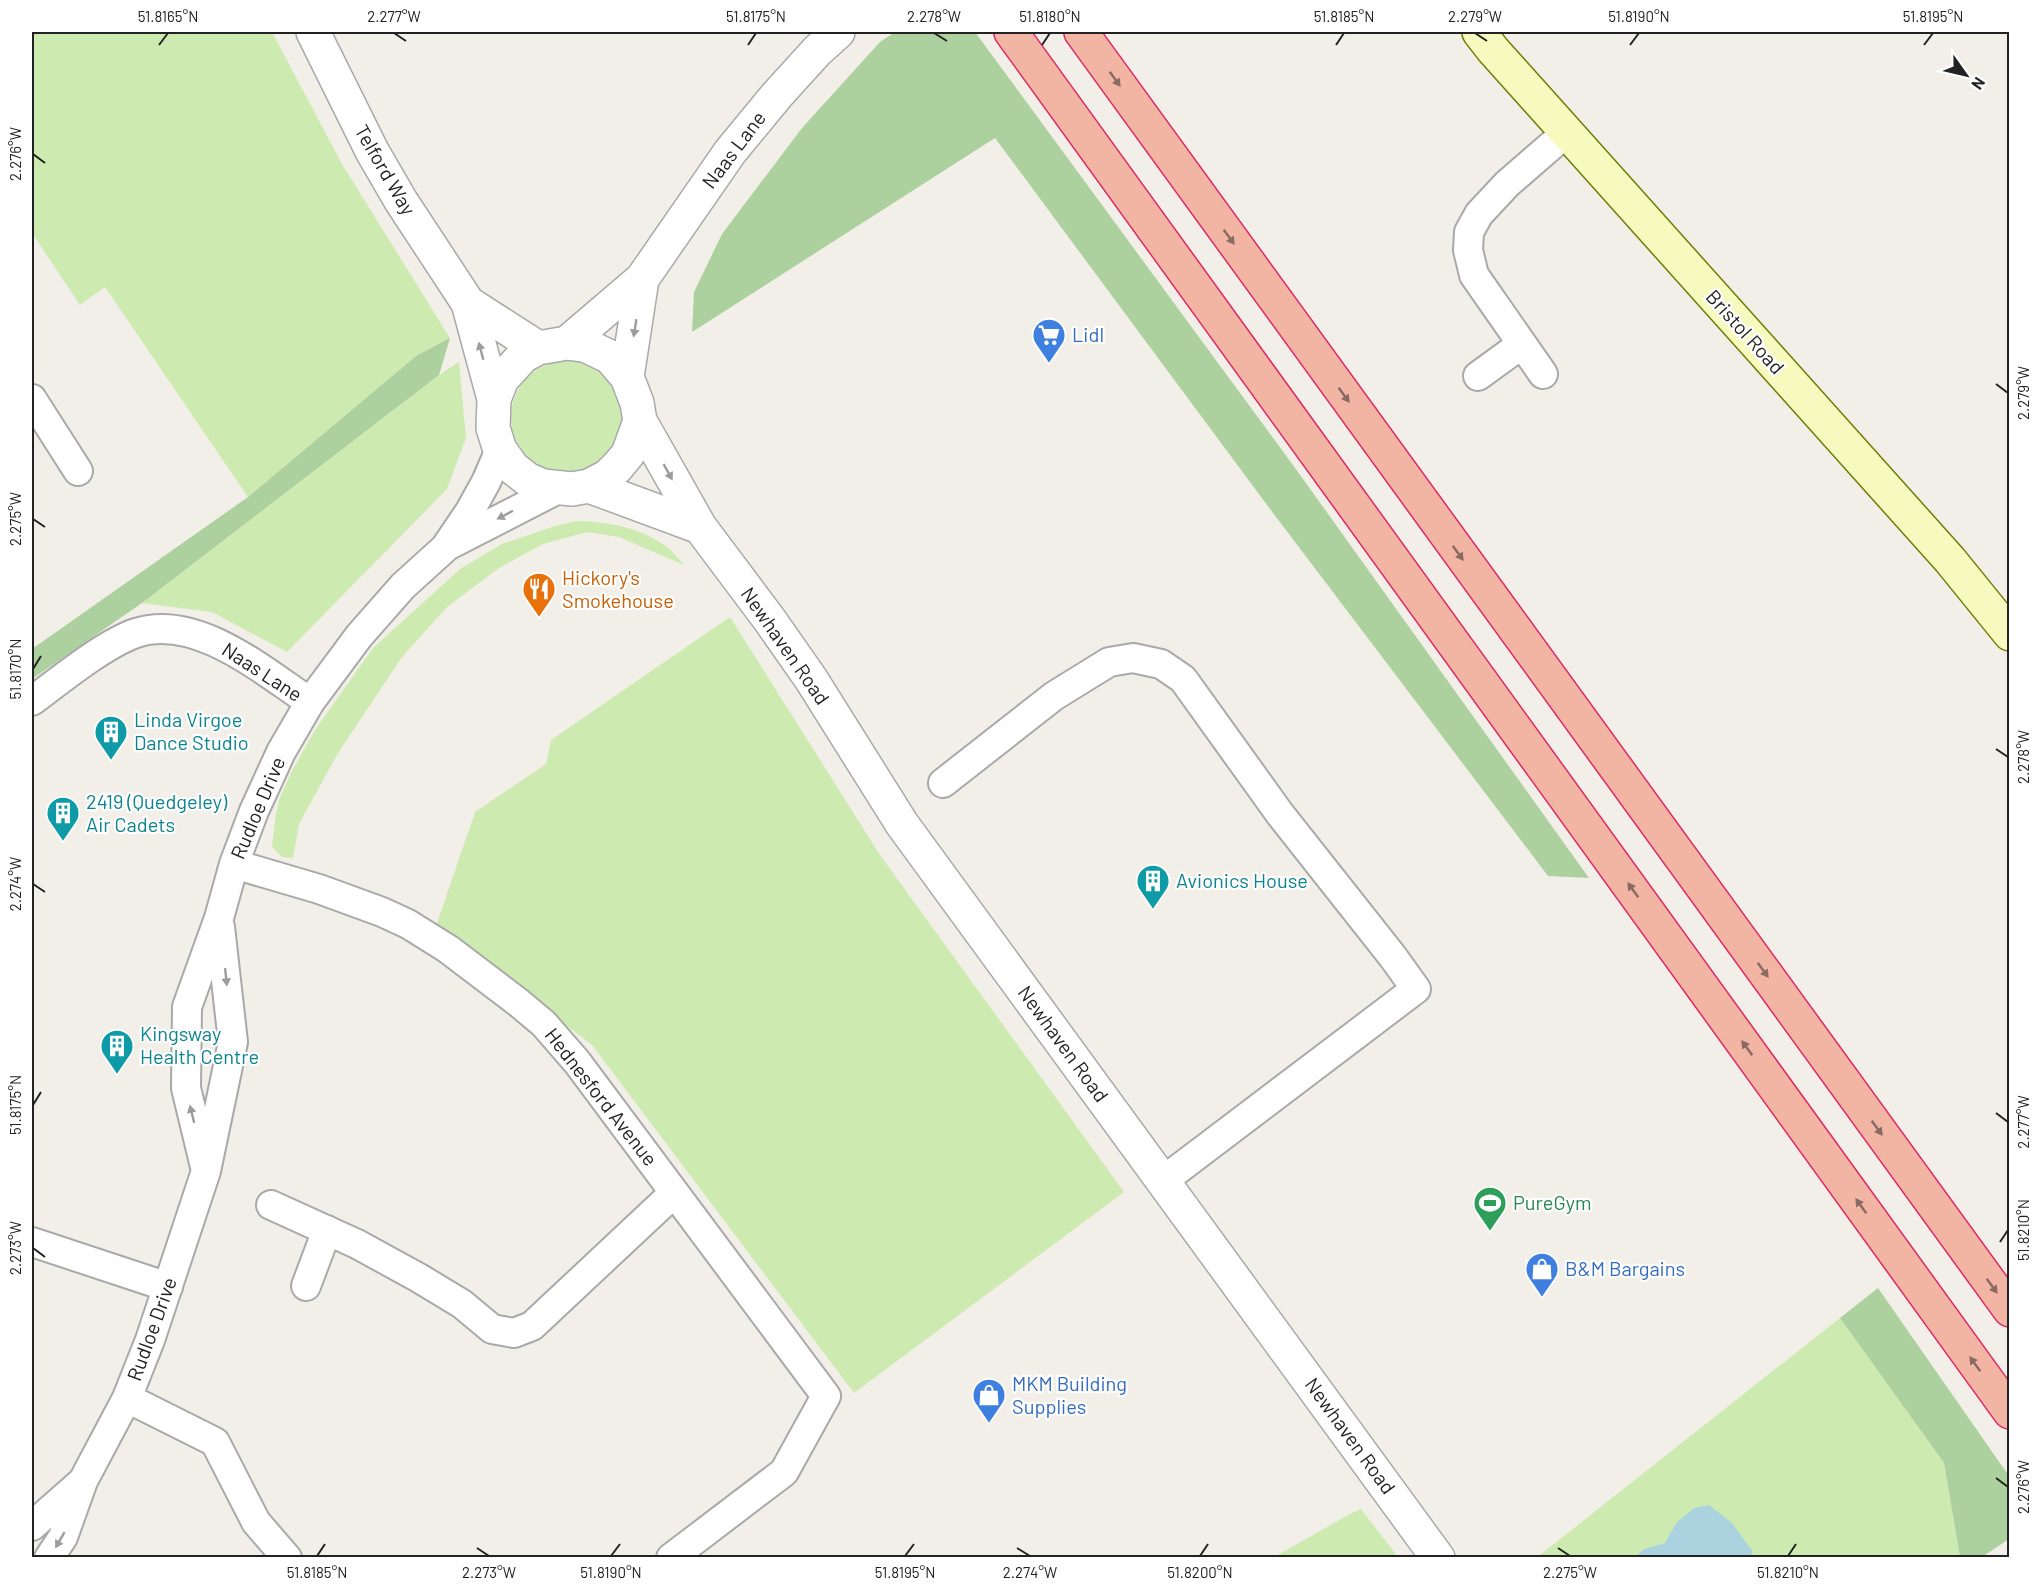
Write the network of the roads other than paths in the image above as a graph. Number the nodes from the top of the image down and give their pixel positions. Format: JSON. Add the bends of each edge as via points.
{"nodes":[{"id":1,"x":313,"y":32,"type":"edge"},
{"id":2,"x":838,"y":32,"type":"edge"},
{"id":3,"x":1011,"y":32,"type":"edge"},
{"id":4,"x":1081,"y":32,"type":"edge"},
{"id":5,"x":1479,"y":32,"type":"edge"},
{"id":6,"x":1567,"y":132,"type":"junction"},
{"id":7,"x":642,"y":279,"type":"junction"},
{"id":8,"x":468,"y":303,"type":"junction"},
{"id":9,"x":1522,"y":344,"type":"junction"},
{"id":10,"x":552,"y":345,"type":"junction"},
{"id":11,"x":1543,"y":374,"type":"dead end"},
{"id":12,"x":627,"y":376,"type":"junction"},
{"id":13,"x":1478,"y":376,"type":"dead end"},
{"id":14,"x":32,"y":399,"type":"edge"},
{"id":15,"x":494,"y":399,"type":"junction"},
{"id":16,"x":640,"y":421,"type":"junction"},
{"id":17,"x":500,"y":450,"type":"junction"},
{"id":18,"x":78,"y":471,"type":"dead end"},
{"id":19,"x":573,"y":487,"type":"junction"},
{"id":20,"x":700,"y":527,"type":"junction"},
{"id":21,"x":445,"y":548,"type":"junction"},
{"id":22,"x":2010,"y":634,"type":"edge"},
{"id":23,"x":32,"y":701,"type":"edge"},
{"id":24,"x":310,"y":702,"type":"junction"},
{"id":25,"x":943,"y":783,"type":"dead end"},
{"id":26,"x":234,"y":864,"type":"junction"},
{"id":27,"x":219,"y":918,"type":"junction"},
{"id":28,"x":206,"y":1171,"type":"junction"},
{"id":29,"x":1164,"y":1180,"type":"junction"},
{"id":30,"x":675,"y":1193,"type":"junction"},
{"id":31,"x":271,"y":1205,"type":"dead end"},
{"id":32,"x":327,"y":1230,"type":"junction"},
{"id":33,"x":32,"y":1242,"type":"edge"},
{"id":34,"x":168,"y":1287,"type":"junction"},
{"id":35,"x":306,"y":1287,"type":"dead end"},
{"id":36,"x":2010,"y":1310,"type":"edge"},
{"id":37,"x":127,"y":1398,"type":"junction"},
{"id":38,"x":2010,"y":1412,"type":"edge"},
{"id":39,"x":83,"y":1481,"type":"junction"},
{"id":40,"x":32,"y":1526,"type":"edge"},
{"id":41,"x":1439,"y":1556,"type":"edge"},
{"id":42,"x":49,"y":1557,"type":"edge"},
{"id":43,"x":286,"y":1557,"type":"edge"},
{"id":44,"x":670,"y":1557,"type":"edge"}],
"edges":[{"from":1,"to":8,"type":"street","name":"Telford Way","via":[[372,151]]},
{"from":2,"to":7,"type":"street","name":"Naas Lane","via":[[777,94],[730,152]]},
{"from":38,"to":3,"type":"highway","one_way":true},
{"from":4,"to":36,"type":"highway","one_way":true},
{"from":5,"to":6,"type":"main road","name":"Bristol Road"},
{"from":6,"to":9,"type":"street","via":[[1507,184],[1479,214],[1469,232],[1468,250],[1474,275]]},
{"from":6,"to":22,"type":"main road","name":"Bristol Road","via":[[1942,551]]},
{"from":7,"to":10,"type":"street","name":"Naas Lane"},
{"from":7,"to":12,"type":"street","name":"Naas Lane","one_way":true},
{"from":8,"to":10,"type":"street","name":"Telford Way"},
{"from":15,"to":8,"type":"street","name":"Telford Way","one_way":true},
{"from":9,"to":11,"type":"street"},
{"from":9,"to":13,"type":"street"},
{"from":10,"to":12,"type":"street","name":"Telford Way","via":[[585,345],[610,357]]},
{"from":10,"to":15,"type":"street","name":"Telford Way","via":[[523,356],[502,379]]},
{"from":12,"to":16,"type":"street","name":"Telford Way"},
{"from":14,"to":18,"type":"street"},
{"from":15,"to":17,"type":"street","name":"Telford Way","via":[[493,428]]},
{"from":16,"to":19,"type":"street","via":[[628,454],[608,476]]},
{"from":16,"to":20,"type":"street","name":"Newhaven Road","one_way":true},
{"from":17,"to":19,"type":"street","name":"Telford Way","via":[[527,479],[543,486]]},
{"from":17,"to":21,"type":"street","name":"Naas Lane","via":[[470,511]]},
{"from":19,"to":20,"type":"street"},
{"from":19,"to":21,"type":"street","name":"Naas Lane","one_way":true},
{"from":20,"to":29,"type":"street","name":"Newhaven Road","via":[[811,679],[902,824]]},
{"from":21,"to":24,"type":"street","name":"Naas Lane","via":[[403,586],[359,636]]},
{"from":23,"to":24,"type":"street","name":"Naas Lane","via":[[104,650],[134,634],[159,629],[218,643]]},
{"from":24,"to":26,"type":"street","name":"Rudloe Drive","via":[[281,752]]},
{"from":25,"to":29,"type":"street","via":[[1054,696],[1109,662],[1133,658],[1161,664],[1183,679],[1280,814],[1416,989]]},
{"from":26,"to":27,"type":"street","name":"Rudloe Drive"},
{"from":26,"to":30,"type":"street","name":"Hednesford Avenue","via":[[382,912],[448,949],[544,1024]]},
{"from":27,"to":28,"type":"street","name":"Rudloe Drive","one_way":true,"via":[[233,1042]]},
{"from":28,"to":27,"type":"street","name":"Rudloe Drive","one_way":true,"via":[[186,1088],[187,1007]]},
{"from":28,"to":34,"type":"street","name":"Rudloe Drive"},
{"from":29,"to":41,"type":"street","name":"Newhaven Road"},
{"from":30,"to":32,"type":"street","via":[[532,1326],[514,1333],[492,1329],[462,1304]]},
{"from":30,"to":44,"type":"street","name":"Hednesford Avenue","via":[[826,1396],[784,1472]]},
{"from":31,"to":32,"type":"street"},
{"from":32,"to":35,"type":"street"},
{"from":33,"to":34,"type":"street"},
{"from":34,"to":37,"type":"street","name":"Rudloe Drive"},
{"from":37,"to":39,"type":"street","name":"Rudloe Drive"},
{"from":37,"to":43,"type":"street","via":[[215,1442],[256,1522]]},
{"from":39,"to":40,"type":"street","name":"Rudloe Drive"},
{"from":39,"to":42,"type":"street","name":"Rudloe Drive","one_way":true,"via":[[63,1537]]}]}
